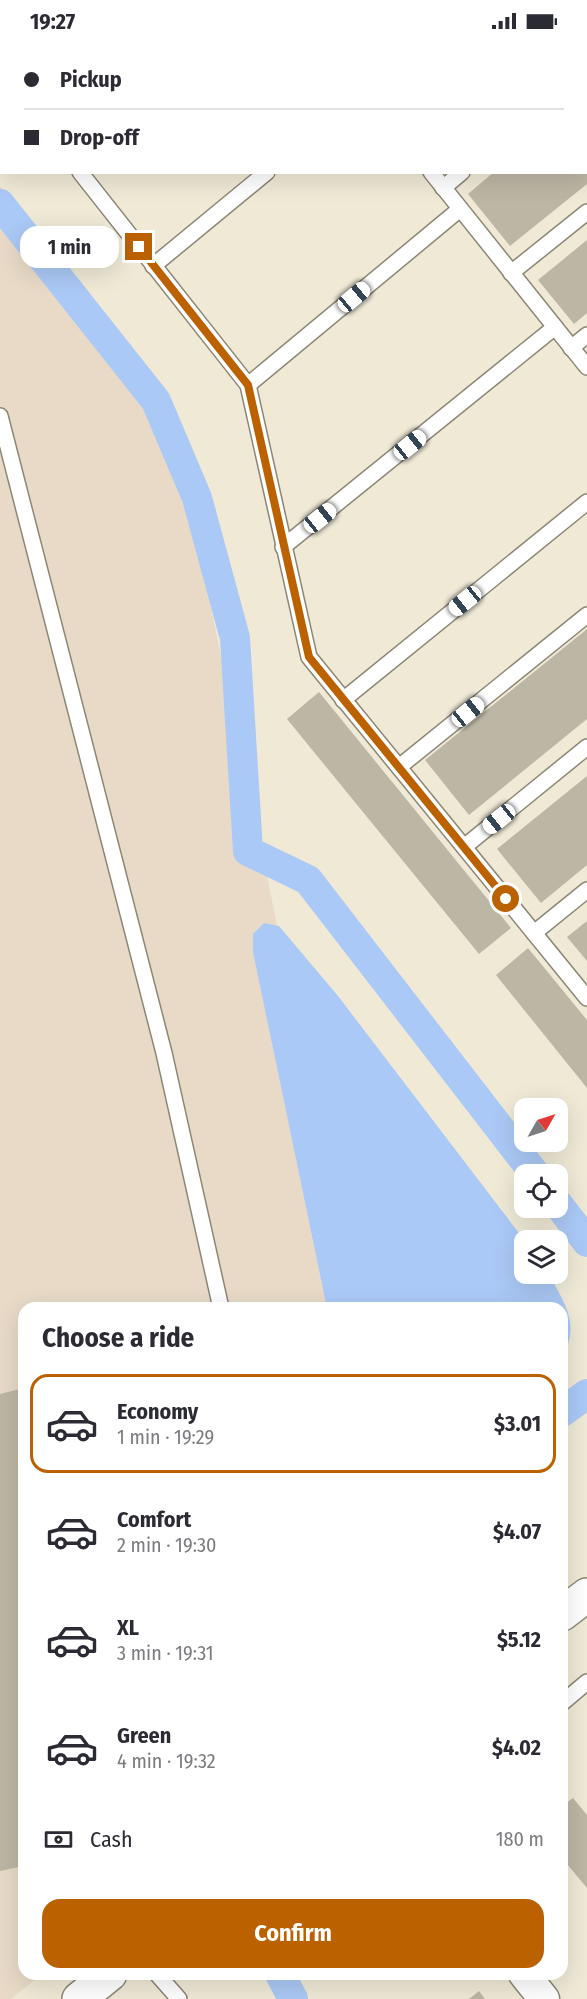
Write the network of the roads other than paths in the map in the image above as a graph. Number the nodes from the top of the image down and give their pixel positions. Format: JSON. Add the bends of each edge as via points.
{"nodes":[{"id":1,"x":82,"y":174,"type":"edge"},
{"id":2,"x":265,"y":174,"type":"edge"},
{"id":3,"x":432,"y":174,"type":"edge"},
{"id":4,"x":460,"y":174,"type":"edge"},
{"id":5,"x":443,"y":188,"type":"junction"},
{"id":6,"x":460,"y":209,"type":"junction"},
{"id":7,"x":587,"y":212,"type":"edge"},
{"id":8,"x":153,"y":266,"type":"junction"},
{"id":9,"x":512,"y":273,"type":"junction"},
{"id":10,"x":555,"y":327,"type":"junction"},
{"id":11,"x":587,"y":335,"type":"edge"},
{"id":12,"x":572,"y":348,"type":"junction"},
{"id":13,"x":587,"y":367,"type":"edge"},
{"id":14,"x":248,"y":385,"type":"junction"},
{"id":15,"x":0,"y":416,"type":"edge"},
{"id":16,"x":587,"y":502,"type":"edge"},
{"id":17,"x":283,"y":548,"type":"junction"},
{"id":18,"x":587,"y":615,"type":"edge"},
{"id":19,"x":343,"y":700,"type":"junction"},
{"id":20,"x":587,"y":747,"type":"edge"},
{"id":21,"x":399,"y":767,"type":"junction"},
{"id":22,"x":464,"y":847,"type":"junction"},
{"id":23,"x":587,"y":890,"type":"edge"},
{"id":24,"x":534,"y":933,"type":"junction"},
{"id":25,"x":587,"y":998,"type":"edge"},
{"id":26,"x":220,"y":1302,"type":"edge"},
{"id":27,"x":587,"y":1595,"type":"edge"},
{"id":28,"x":568,"y":1609,"type":"edge"},
{"id":29,"x":587,"y":1682,"type":"edge"},
{"id":30,"x":568,"y":1698,"type":"edge"},
{"id":31,"x":103,"y":1980,"type":"edge"},
{"id":32,"x":163,"y":1980,"type":"edge"},
{"id":33,"x":529,"y":1980,"type":"edge"},
{"id":34,"x":79,"y":1999,"type":"edge"},
{"id":35,"x":179,"y":1999,"type":"edge"},
{"id":36,"x":544,"y":1999,"type":"edge"}],
"edges":[{"from":1,"to":8,"type":"lane"},
{"from":2,"to":8,"type":"lane"},
{"from":3,"to":5,"type":"lane"},
{"from":4,"to":5,"type":"lane"},
{"from":5,"to":6,"type":"lane"},
{"from":6,"to":9,"type":"lane"},
{"from":6,"to":14,"type":"lane"},
{"from":7,"to":9,"type":"lane"},
{"from":8,"to":14,"type":"lane"},
{"from":9,"to":10,"type":"lane"},
{"from":10,"to":12,"type":"lane"},
{"from":10,"to":17,"type":"lane"},
{"from":11,"to":12,"type":"lane"},
{"from":12,"to":13,"type":"lane"},
{"from":14,"to":17,"type":"lane"},
{"from":15,"to":26,"type":"lane","via":[[164,1053]]},
{"from":16,"to":19,"type":"lane"},
{"from":17,"to":19,"type":"lane","via":[[309,657]]},
{"from":18,"to":21,"type":"lane"},
{"from":19,"to":21,"type":"lane"},
{"from":20,"to":22,"type":"lane"},
{"from":21,"to":22,"type":"lane"},
{"from":22,"to":24,"type":"lane"},
{"from":23,"to":24,"type":"lane"},
{"from":24,"to":25,"type":"lane"},
{"from":27,"to":28,"type":"street"},
{"from":29,"to":30,"type":"lane"},
{"from":31,"to":34,"type":"street"},
{"from":32,"to":35,"type":"lane"},
{"from":33,"to":36,"type":"street"}]}
